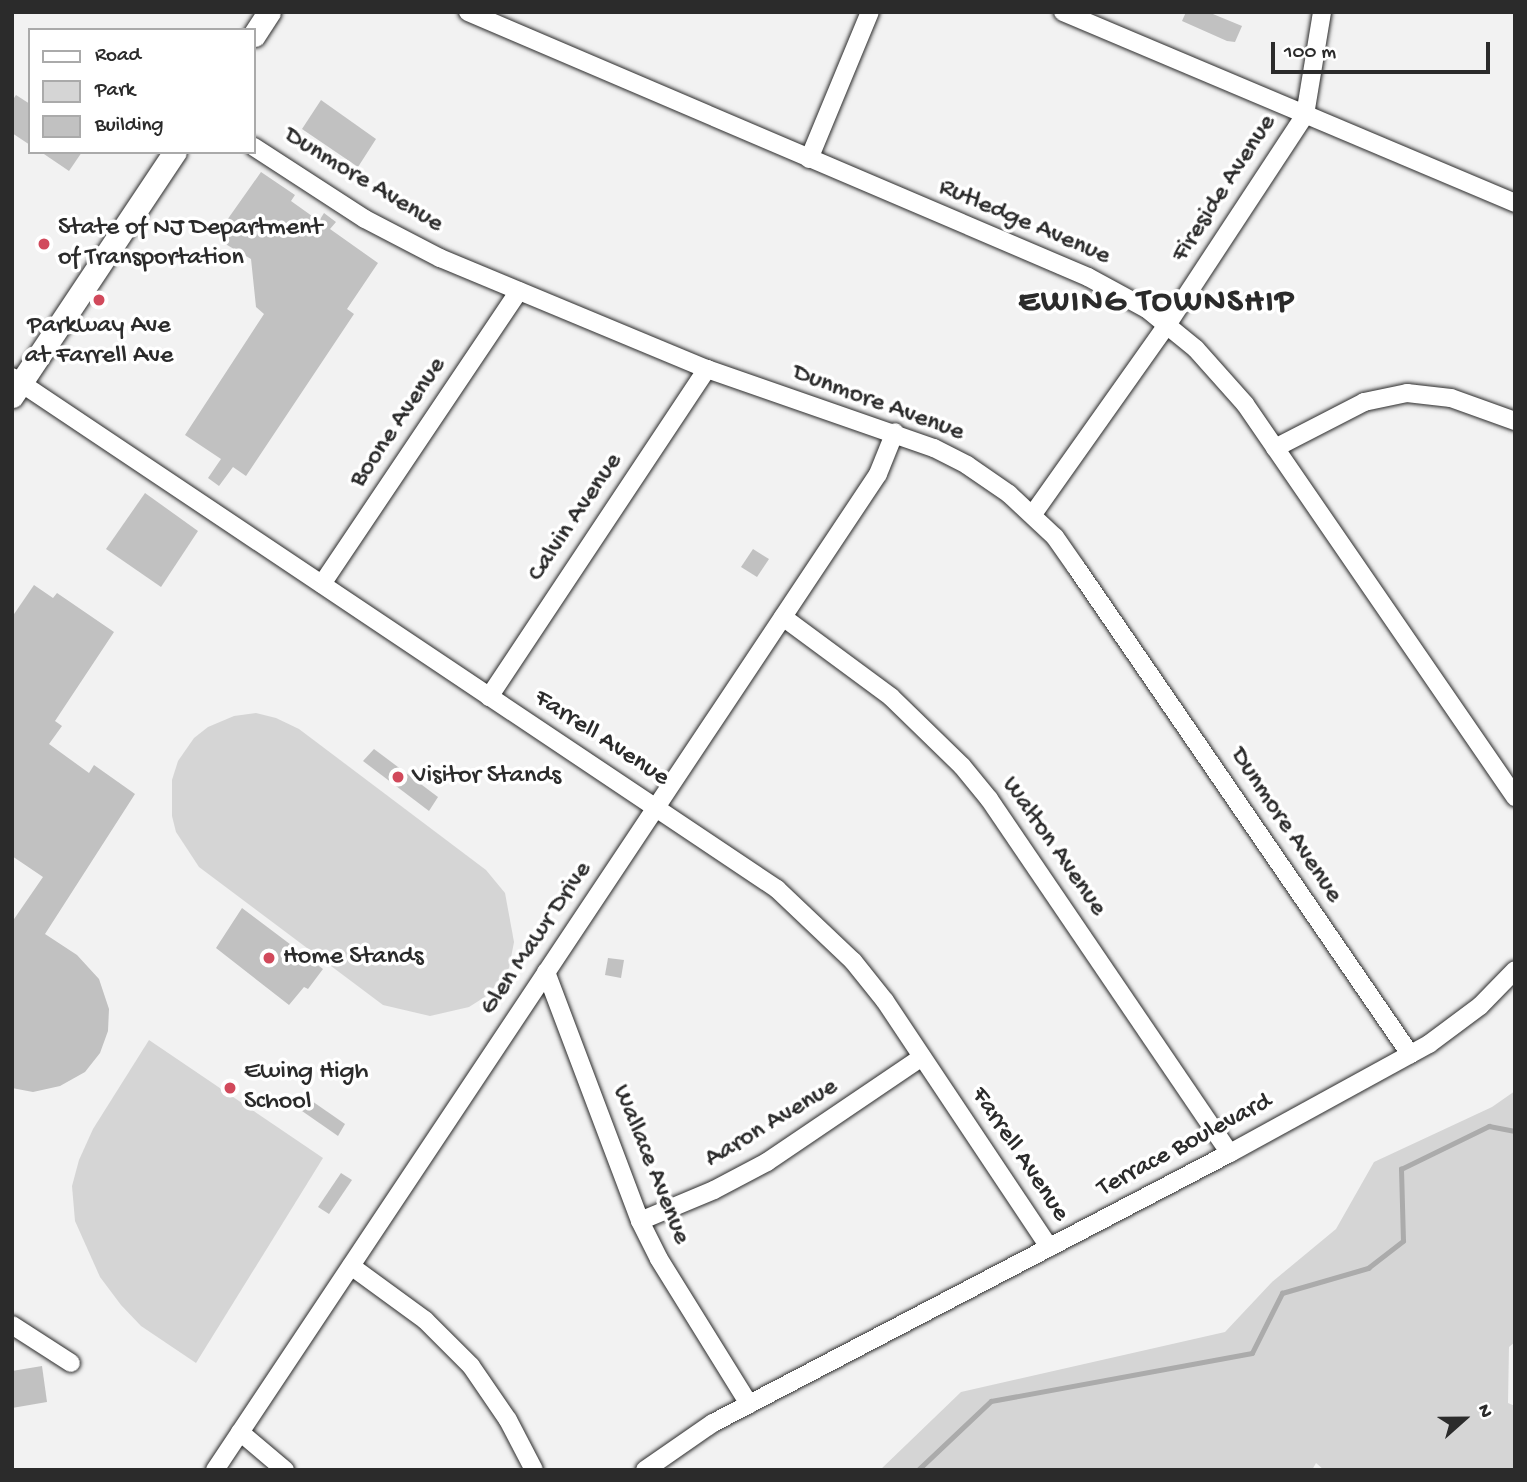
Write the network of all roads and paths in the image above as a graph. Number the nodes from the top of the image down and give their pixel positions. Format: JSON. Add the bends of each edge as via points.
{"nodes":[{"id":1,"x":269,"y":12,"type":"edge"},
{"id":2,"x":468,"y":12,"type":"edge"},
{"id":3,"x":870,"y":12,"type":"edge"},
{"id":4,"x":1063,"y":12,"type":"edge"},
{"id":5,"x":1322,"y":12,"type":"edge"},
{"id":6,"x":256,"y":32,"type":"edge"},
{"id":7,"x":1305,"y":115,"type":"junction"},
{"id":8,"x":256,"y":147,"type":"edge"},
{"id":9,"x":174,"y":154,"type":"edge"},
{"id":10,"x":809,"y":159,"type":"junction"},
{"id":11,"x":1515,"y":203,"type":"edge"},
{"id":12,"x":519,"y":291,"type":"junction"},
{"id":13,"x":1167,"y":325,"type":"junction"},
{"id":14,"x":707,"y":369,"type":"junction"},
{"id":15,"x":15,"y":385,"type":"edge"},
{"id":16,"x":1515,"y":421,"type":"edge"},
{"id":17,"x":895,"y":432,"type":"junction"},
{"id":18,"x":1275,"y":448,"type":"junction"},
{"id":19,"x":1033,"y":514,"type":"junction"},
{"id":20,"x":322,"y":584,"type":"junction"},
{"id":21,"x":783,"y":617,"type":"junction"},
{"id":22,"x":489,"y":697,"type":"junction"},
{"id":23,"x":1515,"y":797,"type":"edge"},
{"id":24,"x":656,"y":807,"type":"junction"},
{"id":25,"x":1515,"y":970,"type":"edge"},
{"id":26,"x":546,"y":972,"type":"junction"},
{"id":27,"x":1410,"y":1054,"type":"junction"},
{"id":28,"x":922,"y":1057,"type":"junction"},
{"id":29,"x":1230,"y":1153,"type":"junction"},
{"id":30,"x":640,"y":1221,"type":"junction"},
{"id":31,"x":1049,"y":1247,"type":"junction"},
{"id":32,"x":351,"y":1266,"type":"junction"},
{"id":33,"x":12,"y":1325,"type":"edge"},
{"id":34,"x":71,"y":1363,"type":"dead end"},
{"id":35,"x":749,"y":1404,"type":"junction"},
{"id":36,"x":240,"y":1432,"type":"junction"},
{"id":37,"x":215,"y":1470,"type":"edge"},
{"id":38,"x":285,"y":1470,"type":"edge"},
{"id":39,"x":534,"y":1470,"type":"edge"},
{"id":40,"x":645,"y":1470,"type":"edge"}],
"edges":[{"from":1,"to":6,"type":"main road"},
{"from":2,"to":10,"type":"street","name":"Rutledge Avenue"},
{"from":3,"to":10,"type":"street"},
{"from":4,"to":7,"type":"street"},
{"from":5,"to":7,"type":"street","name":"Fireside Avenue"},
{"from":7,"to":11,"type":"street"},
{"from":7,"to":13,"type":"street","name":"Fireside Avenue"},
{"from":8,"to":12,"type":"street","name":"Dunmore Avenue","via":[[387,231]]},
{"from":9,"to":15,"type":"main road"},
{"from":10,"to":13,"type":"street","name":"Rutledge Avenue","via":[[1088,277]]},
{"from":12,"to":14,"type":"street","name":"Dunmore Avenue"},
{"from":12,"to":20,"type":"street","name":"Boone Avenue"},
{"from":13,"to":18,"type":"street","name":"Rutledge Avenue","via":[[1222,375]]},
{"from":13,"to":19,"type":"street","name":"Fireside Avenue"},
{"from":14,"to":17,"type":"street","name":"Dunmore Avenue"},
{"from":14,"to":22,"type":"street","name":"Calvin Avenue"},
{"from":15,"to":20,"type":"street","name":"Farrell Avenue"},
{"from":16,"to":18,"type":"street","via":[[1451,398],[1407,393],[1364,402]]},
{"from":17,"to":19,"type":"street","name":"Dunmore Avenue","via":[[967,465]]},
{"from":17,"to":21,"type":"street","name":"Glen Mawr Drive","via":[[878,474]]},
{"from":18,"to":23,"type":"street","name":"Rutledge Avenue"},
{"from":19,"to":27,"type":"street","name":"Dunmore Avenue","via":[[1076,567]]},
{"from":20,"to":22,"type":"street","name":"Farrell Avenue"},
{"from":21,"to":24,"type":"street","name":"Glen Mawr Drive"},
{"from":21,"to":29,"type":"street","name":"Walton Avenue","via":[[891,697],[962,766]]},
{"from":22,"to":24,"type":"street","name":"Farrell Avenue"},
{"from":24,"to":26,"type":"street","name":"Glen Mawr Drive"},
{"from":24,"to":28,"type":"street","name":"Farrell Avenue","via":[[756,873],[817,923],[885,1001]]},
{"from":25,"to":27,"type":"street","name":"Terrace Boulevard","via":[[1455,1026]]},
{"from":26,"to":30,"type":"street","name":"Wallace Avenue"},
{"from":26,"to":32,"type":"street","name":"Glen Mawr Drive"},
{"from":27,"to":29,"type":"street","name":"Terrace Boulevard"},
{"from":28,"to":30,"type":"street","name":"Aaron Avenue","via":[[767,1163]]},
{"from":28,"to":31,"type":"street","name":"Farrell Avenue"},
{"from":29,"to":31,"type":"street","name":"Terrace Boulevard"},
{"from":30,"to":35,"type":"street","name":"Wallace Avenue"},
{"from":31,"to":35,"type":"street","name":"Terrace Boulevard"},
{"from":32,"to":36,"type":"street","name":"Glen Mawr Drive"},
{"from":32,"to":39,"type":"street","via":[[425,1320],[471,1366],[502,1410]]},
{"from":33,"to":34,"type":"street"},
{"from":35,"to":40,"type":"street","name":"Terrace Boulevard"},
{"from":36,"to":37,"type":"street","name":"Glen Mawr Drive"},
{"from":36,"to":38,"type":"street"}]}
